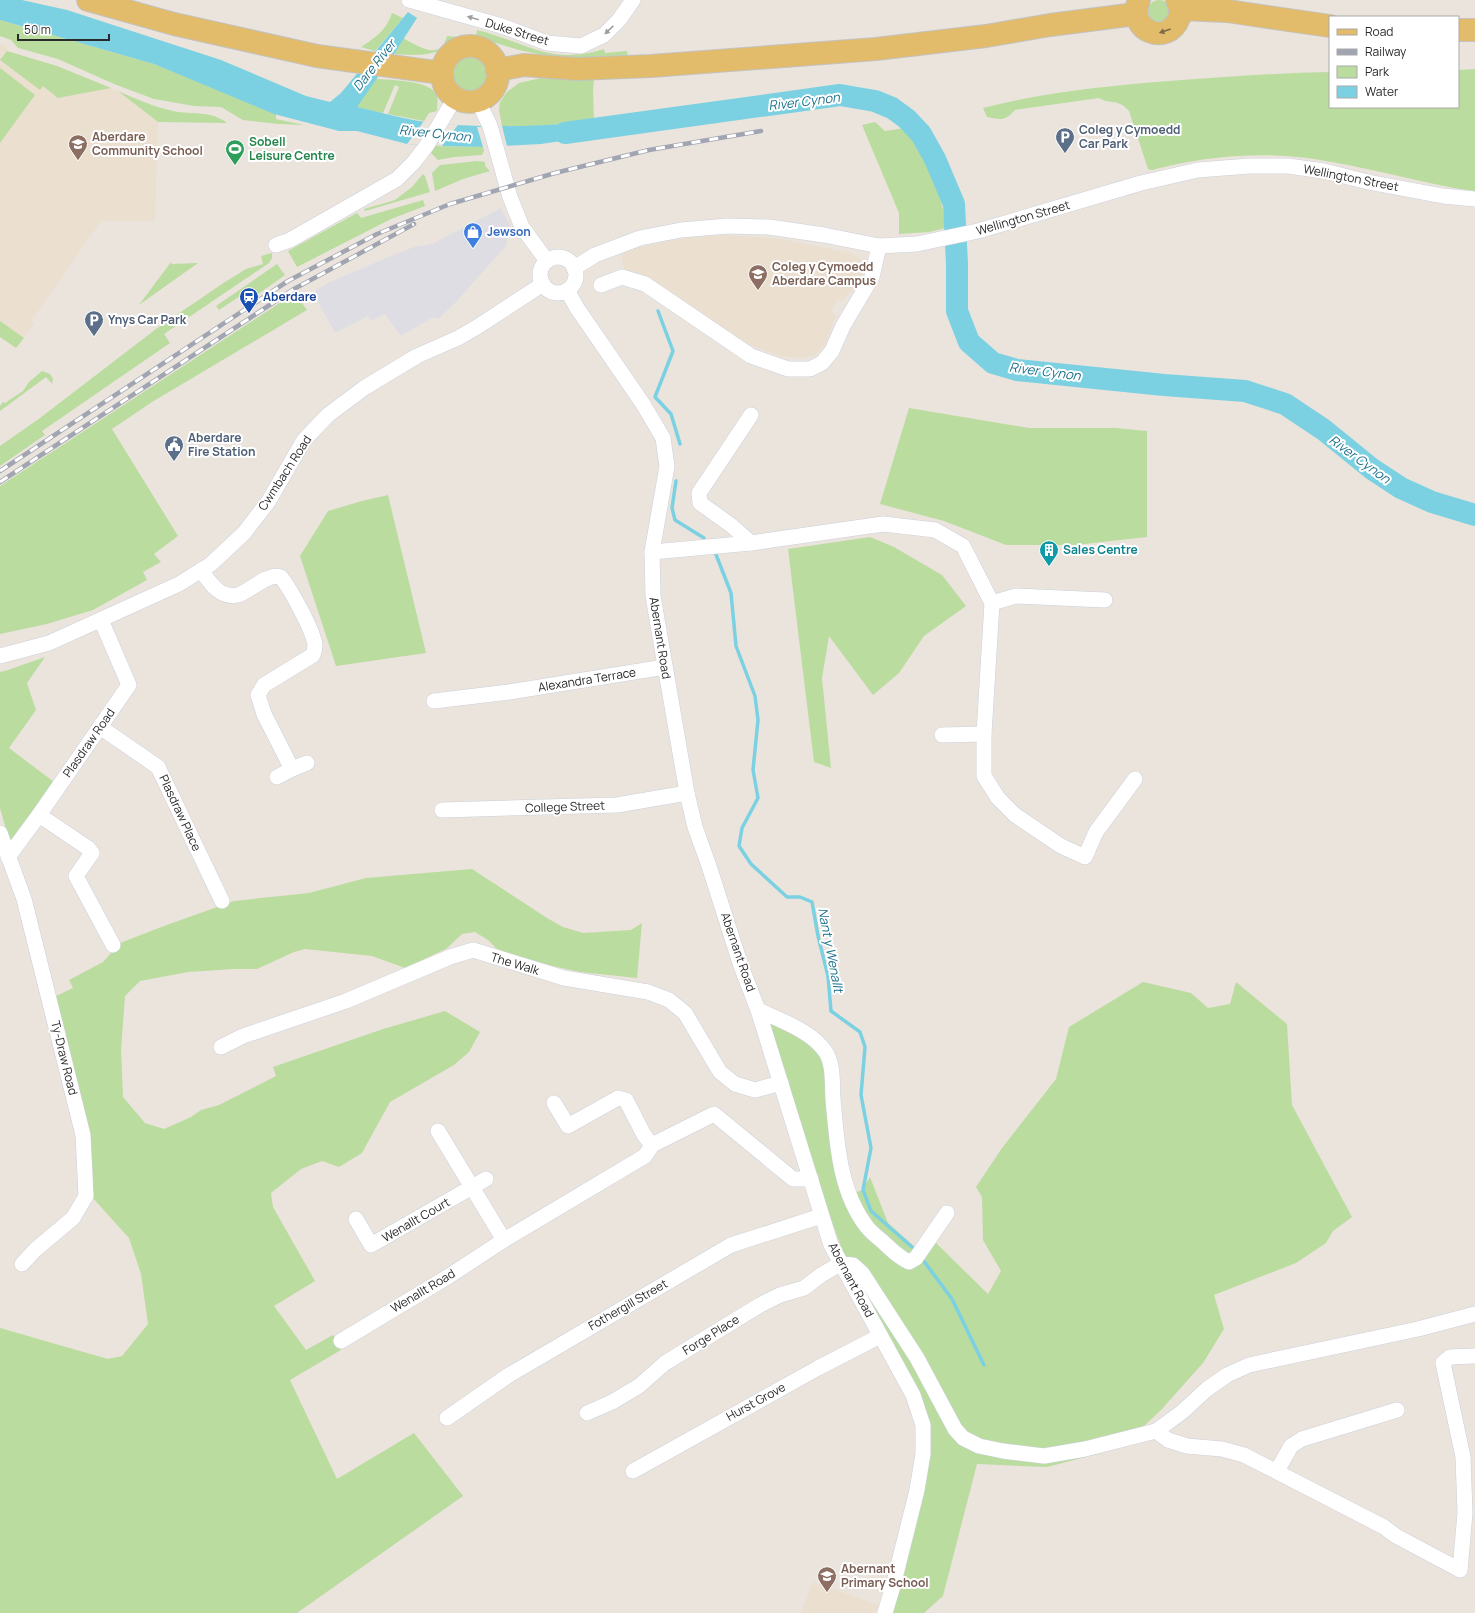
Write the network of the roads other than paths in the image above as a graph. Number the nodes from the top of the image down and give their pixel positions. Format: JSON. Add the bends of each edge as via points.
{"nodes":[{"id":1,"x":88,"y":0,"type":"edge"},
{"id":2,"x":409,"y":0,"type":"edge"},
{"id":3,"x":633,"y":0,"type":"edge"},
{"id":4,"x":1179,"y":5,"type":"edge"},
{"id":5,"x":1137,"y":7,"type":"edge"},
{"id":6,"x":1329,"y":26,"type":"edge"},
{"id":7,"x":1459,"y":30,"type":"edge"},
{"id":8,"x":1475,"y":30,"type":"edge"},
{"id":9,"x":497,"y":70,"type":"junction"},
{"id":10,"x":442,"y":73,"type":"junction"},
{"id":11,"x":455,"y":98,"type":"junction"},
{"id":12,"x":478,"y":101,"type":"junction"},
{"id":13,"x":1475,"y":199,"type":"edge"},
{"id":14,"x":276,"y":245,"type":"dead end"},
{"id":15,"x":879,"y":246,"type":"junction"},
{"id":16,"x":547,"y":261,"type":"junction"},
{"id":17,"x":574,"y":268,"type":"junction"},
{"id":18,"x":542,"y":284,"type":"junction"},
{"id":19,"x":601,"y":286,"type":"dead end"},
{"id":20,"x":567,"y":290,"type":"junction"},
{"id":21,"x":751,"y":415,"type":"dead end"},
{"id":22,"x":751,"y":543,"type":"junction"},
{"id":23,"x":652,"y":552,"type":"junction"},
{"id":24,"x":201,"y":570,"type":"junction"},
{"id":25,"x":1105,"y":600,"type":"dead end"},
{"id":26,"x":992,"y":603,"type":"junction"},
{"id":27,"x":101,"y":620,"type":"junction"},
{"id":28,"x":0,"y":656,"type":"edge"},
{"id":29,"x":665,"y":667,"type":"junction"},
{"id":30,"x":434,"y":701,"type":"dead end"},
{"id":31,"x":100,"y":727,"type":"junction"},
{"id":32,"x":984,"y":734,"type":"junction"},
{"id":33,"x":942,"y":735,"type":"dead end"},
{"id":34,"x":307,"y":763,"type":"dead end"},
{"id":35,"x":292,"y":769,"type":"junction"},
{"id":36,"x":277,"y":777,"type":"dead end"},
{"id":37,"x":1135,"y":779,"type":"dead end"},
{"id":38,"x":687,"y":793,"type":"junction"},
{"id":39,"x":442,"y":810,"type":"dead end"},
{"id":40,"x":39,"y":814,"type":"junction"},
{"id":41,"x":0,"y":833,"type":"edge"},
{"id":42,"x":8,"y":857,"type":"junction"},
{"id":43,"x":222,"y":901,"type":"dead end"},
{"id":44,"x":113,"y":945,"type":"dead end"},
{"id":45,"x":758,"y":1010,"type":"junction"},
{"id":46,"x":221,"y":1047,"type":"dead end"},
{"id":47,"x":781,"y":1083,"type":"junction"},
{"id":48,"x":554,"y":1103,"type":"dead end"},
{"id":49,"x":438,"y":1131,"type":"dead end"},
{"id":50,"x":652,"y":1145,"type":"junction"},
{"id":51,"x":486,"y":1179,"type":"dead end"},
{"id":52,"x":811,"y":1179,"type":"junction"},
{"id":53,"x":472,"y":1188,"type":"junction"},
{"id":54,"x":947,"y":1213,"type":"dead end"},
{"id":55,"x":821,"y":1216,"type":"junction"},
{"id":56,"x":356,"y":1219,"type":"dead end"},
{"id":57,"x":504,"y":1240,"type":"junction"},
{"id":58,"x":22,"y":1264,"type":"dead end"},
{"id":59,"x":840,"y":1264,"type":"junction"},
{"id":60,"x":1475,"y":1314,"type":"edge"},
{"id":61,"x":880,"y":1336,"type":"junction"},
{"id":62,"x":341,"y":1341,"type":"dead end"},
{"id":63,"x":1475,"y":1356,"type":"edge"},
{"id":64,"x":1397,"y":1410,"type":"dead end"},
{"id":65,"x":587,"y":1413,"type":"dead end"},
{"id":66,"x":447,"y":1418,"type":"dead end"},
{"id":67,"x":1156,"y":1431,"type":"junction"},
{"id":68,"x":633,"y":1470,"type":"dead end"},
{"id":69,"x":1277,"y":1472,"type":"junction"},
{"id":70,"x":885,"y":1613,"type":"edge"}],
"edges":[{"from":1,"to":10,"type":"main road","via":[[174,24],[317,56]]},
{"from":3,"to":2,"type":"street","name":"Duke Street","one_way":true,"via":[[604,35],[581,46],[547,42],[502,26]]},
{"from":4,"to":5,"type":"main road","one_way":true,"via":[[1176,24],[1171,29],[1156,33],[1149,32],[1138,21]]},
{"from":4,"to":6,"type":"main road"},
{"from":5,"to":9,"type":"main road","via":[[986,36],[876,49],[651,66],[577,69],[524,65]]},
{"from":7,"to":8,"type":"main road"},
{"from":9,"to":10,"type":"main road","via":[[489,54],[473,46],[455,50],[448,56]]},
{"from":9,"to":12,"type":"main road","via":[[497,78],[491,92]]},
{"from":10,"to":11,"type":"main road","via":[[445,87]]},
{"from":11,"to":12,"type":"main road","via":[[462,101]]},
{"from":11,"to":14,"type":"street","via":[[427,145],[408,169],[386,186],[290,240]]},
{"from":12,"to":16,"type":"street","via":[[490,126],[510,197],[522,227]]},
{"from":13,"to":15,"type":"street","name":"Wellington Street","via":[[1443,196],[1288,166],[1198,170],[1141,183],[978,231],[917,244]]},
{"from":15,"to":17,"type":"street","name":"Wellington Street","via":[[769,227],[728,226],[681,230],[640,238],[594,255]]},
{"from":15,"to":19,"type":"street","via":[[872,277],[843,326],[832,351],[822,363],[810,369],[788,369],[751,356],[645,284],[622,277]]},
{"from":16,"to":17,"type":"street","via":[[557,257],[563,258]]},
{"from":16,"to":18,"type":"street","via":[[541,269]]},
{"from":17,"to":20,"type":"street","via":[[574,283]]},
{"from":18,"to":20,"type":"street","via":[[556,293]]},
{"from":18,"to":24,"type":"street","name":"Cwmbach Road","via":[[477,327],[418,356],[364,388],[328,415],[304,440],[268,502],[244,533]]},
{"from":20,"to":23,"type":"street","name":"Abernant Road","via":[[663,438],[667,466]]},
{"from":21,"to":22,"type":"street","via":[[699,493],[700,503]]},
{"from":22,"to":23,"type":"street"},
{"from":22,"to":26,"type":"street","via":[[883,524],[935,530],[962,546]]},
{"from":23,"to":29,"type":"street","name":"Abernant Road","via":[[653,596]]},
{"from":24,"to":27,"type":"street","name":"Cwmbach Road","via":[[179,584]]},
{"from":24,"to":35,"type":"street","via":[[213,587],[225,594],[239,595],[275,575],[281,577],[302,613],[315,646],[313,655],[264,685],[258,695],[264,714]]},
{"from":25,"to":26,"type":"street","via":[[1016,596]]},
{"from":26,"to":32,"type":"street"},
{"from":27,"to":28,"type":"street","name":"Cwmbach Road","via":[[49,643]]},
{"from":27,"to":31,"type":"street","name":"Plasdraw Road","via":[[129,685]]},
{"from":29,"to":30,"type":"street","name":"Alexandra Terrace","via":[[509,692]]},
{"from":29,"to":38,"type":"street","name":"Abernant Road"},
{"from":31,"to":40,"type":"street","name":"Plasdraw Road"},
{"from":31,"to":43,"type":"street","name":"Plasdraw Place","via":[[158,767]]},
{"from":32,"to":33,"type":"street"},
{"from":32,"to":37,"type":"street","via":[[984,776],[998,798],[1015,815],[1061,846],[1085,857],[1096,832]]},
{"from":34,"to":35,"type":"street"},
{"from":35,"to":36,"type":"street"},
{"from":38,"to":39,"type":"street","name":"College Street","via":[[617,805]]},
{"from":38,"to":45,"type":"street","name":"Abernant Road","via":[[695,827]]},
{"from":40,"to":42,"type":"street","name":"Plasdraw Road"},
{"from":40,"to":44,"type":"street","via":[[92,853],[76,876]]},
{"from":41,"to":42,"type":"street","name":"Ty-Draw Road"},
{"from":42,"to":58,"type":"street","name":"Ty-Draw Road","via":[[24,899],[83,1135],[86,1196],[73,1218]]},
{"from":45,"to":47,"type":"street","name":"Abernant Road"},
{"from":45,"to":54,"type":"street","via":[[816,1040],[826,1052],[831,1068],[843,1179],[853,1205],[867,1227],[901,1258],[909,1262],[916,1258]]},
{"from":46,"to":47,"type":"street","name":"The Walk","via":[[244,1036],[346,1001],[450,957],[473,950],[564,978],[648,992],[669,1000],[685,1013],[720,1072],[735,1084],[755,1090]]},
{"from":47,"to":52,"type":"street","name":"Abernant Road"},
{"from":48,"to":50,"type":"street","via":[[568,1126],[618,1098],[626,1100]]},
{"from":49,"to":53,"type":"street"},
{"from":50,"to":52,"type":"street","via":[[714,1114],[793,1179]]},
{"from":50,"to":57,"type":"street","name":"Wenallt Road","via":[[645,1156]]},
{"from":51,"to":53,"type":"street","name":"Wenallt Court"},
{"from":52,"to":55,"type":"street","name":"Abernant Road"},
{"from":53,"to":56,"type":"street","name":"Wenallt Court","via":[[371,1245]]},
{"from":53,"to":57,"type":"street"},
{"from":55,"to":59,"type":"street","name":"Abernant Road"},
{"from":55,"to":66,"type":"street","name":"Fothergill Street","via":[[731,1245],[509,1375]]},
{"from":57,"to":62,"type":"street","name":"Wenallt Road"},
{"from":59,"to":61,"type":"street","name":"Abernant Road"},
{"from":59,"to":65,"type":"street","name":"Forge Place","via":[[804,1288],[780,1295],[760,1305],[665,1363],[632,1390]]},
{"from":59,"to":67,"type":"street","via":[[854,1265],[862,1273],[917,1358],[955,1429],[963,1438],[980,1446],[1044,1456],[1085,1449]]},
{"from":60,"to":67,"type":"street","via":[[1418,1329],[1249,1365],[1227,1375],[1207,1389]]},
{"from":61,"to":68,"type":"street","name":"Hurst Grove"},
{"from":61,"to":70,"type":"street","name":"Abernant Road","via":[[912,1395],[923,1425],[923,1454],[917,1490]]},
{"from":63,"to":69,"type":"street","via":[[1450,1357],[1443,1363],[1463,1457],[1465,1513],[1460,1570],[1384,1527]]},
{"from":64,"to":69,"type":"street","via":[[1302,1439],[1291,1446]]},
{"from":67,"to":69,"type":"street","via":[[1168,1440],[1187,1446],[1222,1449],[1244,1455]]}]}
